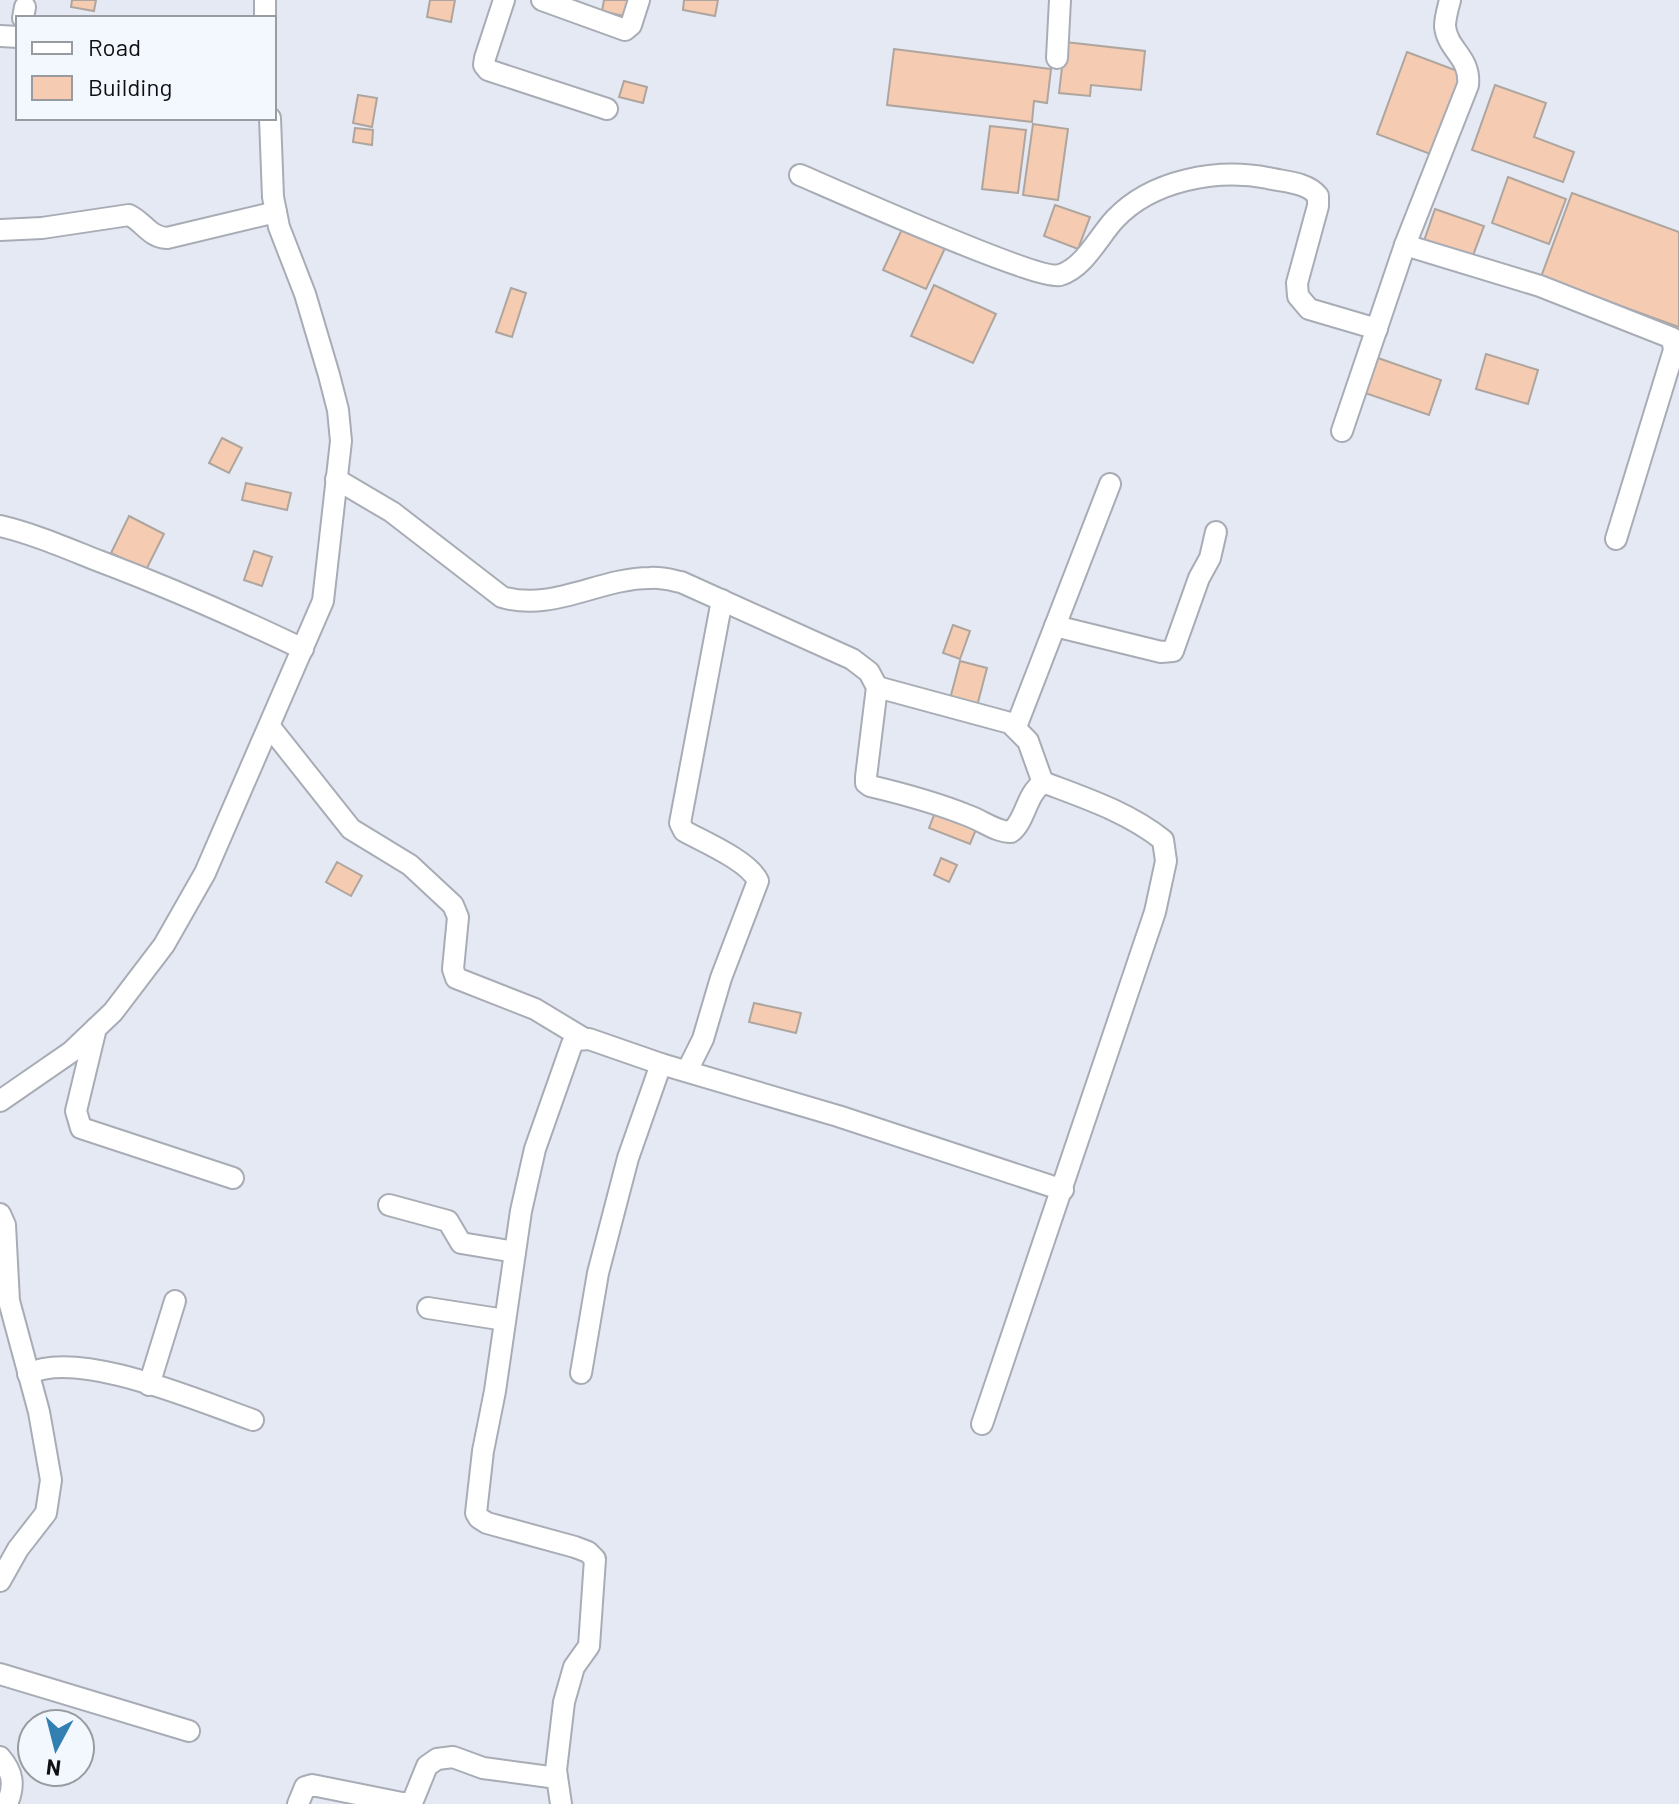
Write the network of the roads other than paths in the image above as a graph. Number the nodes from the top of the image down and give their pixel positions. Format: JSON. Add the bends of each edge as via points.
{"nodes":[{"id":1,"x":504,"y":0,"type":"edge"},
{"id":2,"x":542,"y":0,"type":"edge"},
{"id":3,"x":639,"y":0,"type":"edge"},
{"id":4,"x":1060,"y":0,"type":"edge"},
{"id":5,"x":1450,"y":0,"type":"edge"},
{"id":6,"x":1057,"y":58,"type":"dead end"},
{"id":7,"x":607,"y":109,"type":"dead end"},
{"id":8,"x":270,"y":120,"type":"edge"},
{"id":9,"x":800,"y":175,"type":"dead end"},
{"id":10,"x":276,"y":212,"type":"junction"},
{"id":11,"x":0,"y":230,"type":"edge"},
{"id":12,"x":1405,"y":245,"type":"junction"},
{"id":13,"x":1377,"y":329,"type":"junction"},
{"id":14,"x":1342,"y":431,"type":"dead end"},
{"id":15,"x":336,"y":479,"type":"junction"},
{"id":16,"x":1110,"y":484,"type":"dead end"},
{"id":17,"x":0,"y":526,"type":"edge"},
{"id":18,"x":1216,"y":532,"type":"dead end"},
{"id":19,"x":1616,"y":539,"type":"dead end"},
{"id":20,"x":722,"y":600,"type":"junction"},
{"id":21,"x":1055,"y":626,"type":"junction"},
{"id":22,"x":303,"y":649,"type":"junction"},
{"id":23,"x":877,"y":687,"type":"junction"},
{"id":24,"x":270,"y":727,"type":"junction"},
{"id":25,"x":1016,"y":727,"type":"junction"},
{"id":26,"x":1043,"y":783,"type":"junction"},
{"id":27,"x":96,"y":1028,"type":"junction"},
{"id":28,"x":583,"y":1038,"type":"junction"},
{"id":29,"x":661,"y":1064,"type":"junction"},
{"id":30,"x":687,"y":1071,"type":"junction"},
{"id":31,"x":0,"y":1101,"type":"edge"},
{"id":32,"x":233,"y":1178,"type":"dead end"},
{"id":33,"x":1063,"y":1190,"type":"junction"},
{"id":34,"x":389,"y":1205,"type":"dead end"},
{"id":35,"x":0,"y":1214,"type":"edge"},
{"id":36,"x":515,"y":1252,"type":"junction"},
{"id":37,"x":175,"y":1301,"type":"dead end"},
{"id":38,"x":428,"y":1308,"type":"dead end"},
{"id":39,"x":505,"y":1320,"type":"junction"},
{"id":40,"x":39,"y":1370,"type":"junction"},
{"id":41,"x":581,"y":1373,"type":"dead end"},
{"id":42,"x":149,"y":1385,"type":"junction"},
{"id":43,"x":253,"y":1420,"type":"dead end"},
{"id":44,"x":982,"y":1424,"type":"dead end"},
{"id":45,"x":0,"y":1581,"type":"edge"},
{"id":46,"x":0,"y":1674,"type":"edge"},
{"id":47,"x":189,"y":1731,"type":"dead end"},
{"id":48,"x":0,"y":1757,"type":"edge"},
{"id":49,"x":557,"y":1778,"type":"junction"},
{"id":50,"x":7,"y":1804,"type":"edge"},
{"id":51,"x":298,"y":1804,"type":"edge"},
{"id":52,"x":561,"y":1804,"type":"edge"}],
"edges":[{"from":1,"to":7,"type":"street","via":[[485,58],[488,70]]},
{"from":2,"to":3,"type":"street","via":[[625,30]]},
{"from":4,"to":6,"type":"street"},
{"from":5,"to":12,"type":"street","via":[[1445,26],[1466,63],[1468,85]]},
{"from":8,"to":10,"type":"street"},
{"from":9,"to":13,"type":"street","via":[[1055,276],[1078,263],[1117,217],[1147,194],[1242,173],[1306,186],[1318,196],[1318,206],[1298,296],[1309,309]]},
{"from":10,"to":11,"type":"street","via":[[167,238],[152,234],[129,215]]},
{"from":10,"to":15,"type":"street","via":[[338,410]]},
{"from":12,"to":13,"type":"street"},
{"from":12,"to":19,"type":"street","via":[[1540,286],[1672,338],[1674,350]]},
{"from":13,"to":14,"type":"street"},
{"from":15,"to":20,"type":"street","via":[[392,512],[502,597],[520,603],[650,578],[681,582]]},
{"from":15,"to":22,"type":"street","via":[[323,601]]},
{"from":16,"to":21,"type":"street"},
{"from":17,"to":22,"type":"street","via":[[111,565]]},
{"from":18,"to":21,"type":"street","via":[[1173,651]]},
{"from":20,"to":23,"type":"street","via":[[852,659],[869,672]]},
{"from":20,"to":30,"type":"street","via":[[680,823],[684,831],[737,861],[758,881]]},
{"from":21,"to":25,"type":"street"},
{"from":22,"to":24,"type":"street"},
{"from":23,"to":25,"type":"street"},
{"from":23,"to":26,"type":"street","via":[[866,777],[870,786],[1011,832]]},
{"from":24,"to":27,"type":"street","via":[[205,873],[164,945]]},
{"from":24,"to":28,"type":"street","via":[[351,829],[410,865],[453,905],[458,917],[456,978],[542,1012]]},
{"from":25,"to":26,"type":"street","via":[[1028,741]]},
{"from":26,"to":33,"type":"street","via":[[1113,809],[1148,828],[1166,848],[1155,912]]},
{"from":27,"to":31,"type":"street"},
{"from":27,"to":32,"type":"street","via":[[76,1111],[81,1128]]},
{"from":28,"to":29,"type":"street"},
{"from":28,"to":36,"type":"street","via":[[572,1044],[535,1149]]},
{"from":29,"to":30,"type":"street"},
{"from":29,"to":41,"type":"street","via":[[628,1158],[598,1273]]},
{"from":30,"to":33,"type":"street"},
{"from":33,"to":44,"type":"street"},
{"from":34,"to":36,"type":"street","via":[[448,1221],[461,1243]]},
{"from":35,"to":40,"type":"street","via":[[9,1301]]},
{"from":36,"to":39,"type":"street"},
{"from":37,"to":42,"type":"street"},
{"from":38,"to":39,"type":"street"},
{"from":39,"to":49,"type":"street","via":[[476,1513],[487,1523],[575,1547],[595,1559],[589,1646],[567,1688]]},
{"from":40,"to":42,"type":"street","via":[[109,1372]]},
{"from":40,"to":45,"type":"street","via":[[50,1497],[46,1513]]},
{"from":42,"to":43,"type":"street"},
{"from":46,"to":47,"type":"street"},
{"from":48,"to":50,"type":"street","via":[[13,1777]]},
{"from":49,"to":51,"type":"street","via":[[446,1757],[427,1766],[407,1804],[312,1785],[305,1787]]},
{"from":49,"to":52,"type":"street"}]}
